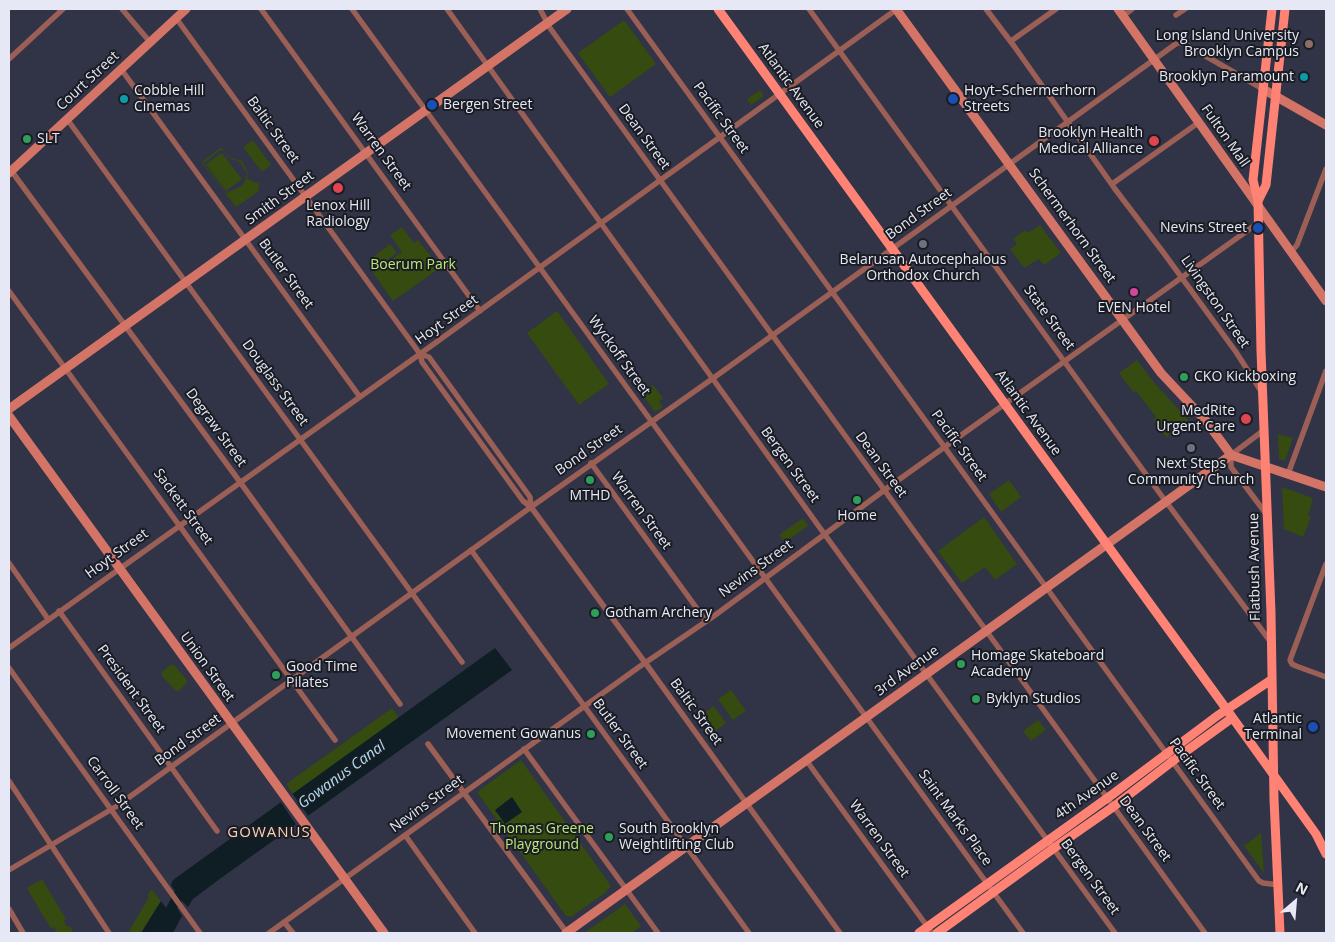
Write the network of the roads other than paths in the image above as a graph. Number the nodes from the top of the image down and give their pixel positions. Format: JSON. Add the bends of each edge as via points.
{"nodes":[{"id":1,"x":63,"y":9,"type":"edge"},
{"id":2,"x":122,"y":9,"type":"edge"},
{"id":3,"x":186,"y":9,"type":"edge"},
{"id":4,"x":261,"y":9,"type":"edge"},
{"id":5,"x":352,"y":9,"type":"edge"},
{"id":6,"x":447,"y":9,"type":"edge"},
{"id":7,"x":540,"y":9,"type":"edge"},
{"id":8,"x":567,"y":9,"type":"edge"},
{"id":9,"x":627,"y":9,"type":"edge"},
{"id":10,"x":718,"y":9,"type":"edge"},
{"id":11,"x":809,"y":9,"type":"edge"},
{"id":12,"x":896,"y":9,"type":"edge"},
{"id":13,"x":986,"y":9,"type":"edge"},
{"id":14,"x":1056,"y":9,"type":"edge"},
{"id":15,"x":1132,"y":9,"type":"edge"},
{"id":16,"x":1185,"y":9,"type":"edge"},
{"id":17,"x":1272,"y":9,"type":"edge"},
{"id":18,"x":1285,"y":9,"type":"edge"},
{"id":19,"x":1120,"y":12,"type":"edge"},
{"id":20,"x":1176,"y":15,"type":"dead end"},
{"id":21,"x":176,"y":18,"type":"junction"},
{"id":22,"x":548,"y":22,"type":"junction"},
{"id":23,"x":1010,"y":41,"type":"junction"},
{"id":24,"x":150,"y":42,"type":"junction"},
{"id":25,"x":840,"y":50,"type":"junction"},
{"id":26,"x":9,"y":59,"type":"edge"},
{"id":27,"x":1154,"y":60,"type":"junction"},
{"id":28,"x":487,"y":66,"type":"junction"},
{"id":29,"x":122,"y":69,"type":"junction"},
{"id":30,"x":1263,"y":89,"type":"junction"},
{"id":31,"x":779,"y":93,"type":"junction"},
{"id":32,"x":1275,"y":96,"type":"junction"},
{"id":33,"x":426,"y":110,"type":"junction"},
{"id":34,"x":67,"y":119,"type":"junction"},
{"id":35,"x":1198,"y":122,"type":"junction"},
{"id":36,"x":1068,"y":123,"type":"junction"},
{"id":37,"x":1326,"y":125,"type":"edge"},
{"id":38,"x":719,"y":137,"type":"junction"},
{"id":39,"x":366,"y":153,"type":"junction"},
{"id":40,"x":1010,"y":165,"type":"junction"},
{"id":41,"x":10,"y":170,"type":"edge"},
{"id":42,"x":1326,"y":170,"type":"edge"},
{"id":43,"x":659,"y":180,"type":"junction"},
{"id":44,"x":1112,"y":184,"type":"junction"},
{"id":45,"x":306,"y":196,"type":"junction"},
{"id":46,"x":1258,"y":203,"type":"junction"},
{"id":47,"x":952,"y":206,"type":"junction"},
{"id":48,"x":1258,"y":222,"type":"junction"},
{"id":49,"x":600,"y":223,"type":"junction"},
{"id":50,"x":246,"y":239,"type":"junction"},
{"id":51,"x":892,"y":249,"type":"junction"},
{"id":52,"x":1291,"y":252,"type":"junction"},
{"id":53,"x":539,"y":267,"type":"junction"},
{"id":54,"x":1181,"y":278,"type":"junction"},
{"id":55,"x":186,"y":282,"type":"junction"},
{"id":56,"x":9,"y":291,"type":"edge"},
{"id":57,"x":832,"y":292,"type":"junction"},
{"id":58,"x":1326,"y":302,"type":"edge"},
{"id":59,"x":480,"y":311,"type":"junction"},
{"id":60,"x":1123,"y":320,"type":"junction"},
{"id":61,"x":126,"y":326,"type":"junction"},
{"id":62,"x":772,"y":335,"type":"junction"},
{"id":63,"x":420,"y":354,"type":"junction"},
{"id":64,"x":1065,"y":361,"type":"junction"},
{"id":65,"x":66,"y":369,"type":"junction"},
{"id":66,"x":1326,"y":371,"type":"edge"},
{"id":67,"x":712,"y":378,"type":"junction"},
{"id":68,"x":1262,"y":393,"type":"junction"},
{"id":69,"x":360,"y":397,"type":"junction"},
{"id":70,"x":1005,"y":404,"type":"junction"},
{"id":71,"x":9,"y":410,"type":"edge"},
{"id":72,"x":9,"y":416,"type":"edge"},
{"id":73,"x":651,"y":421,"type":"junction"},
{"id":74,"x":1264,"y":430,"type":"junction"},
{"id":75,"x":300,"y":439,"type":"junction"},
{"id":76,"x":944,"y":447,"type":"junction"},
{"id":77,"x":1231,"y":455,"type":"junction"},
{"id":78,"x":591,"y":463,"type":"junction"},
{"id":79,"x":1265,"y":466,"type":"junction"},
{"id":80,"x":1288,"y":474,"type":"junction"},
{"id":81,"x":240,"y":482,"type":"junction"},
{"id":82,"x":1326,"y":487,"type":"edge"},
{"id":83,"x":884,"y":491,"type":"junction"},
{"id":84,"x":1166,"y":501,"type":"junction"},
{"id":85,"x":531,"y":507,"type":"junction"},
{"id":86,"x":1268,"y":517,"type":"junction"},
{"id":87,"x":180,"y":524,"type":"junction"},
{"id":88,"x":824,"y":534,"type":"junction"},
{"id":89,"x":1106,"y":545,"type":"junction"},
{"id":90,"x":471,"y":550,"type":"junction"},
{"id":91,"x":9,"y":563,"type":"edge"},
{"id":92,"x":1326,"y":564,"type":"edge"},
{"id":93,"x":119,"y":568,"type":"junction"},
{"id":94,"x":765,"y":578,"type":"junction"},
{"id":95,"x":1046,"y":588,"type":"junction"},
{"id":96,"x":412,"y":593,"type":"junction"},
{"id":97,"x":59,"y":611,"type":"junction"},
{"id":98,"x":48,"y":619,"type":"junction"},
{"id":99,"x":706,"y":621,"type":"junction"},
{"id":100,"x":986,"y":631,"type":"junction"},
{"id":101,"x":352,"y":637,"type":"junction"},
{"id":102,"x":1270,"y":641,"type":"junction"},
{"id":103,"x":9,"y":648,"type":"edge"},
{"id":104,"x":462,"y":662,"type":"dead end"},
{"id":105,"x":645,"y":664,"type":"junction"},
{"id":106,"x":9,"y":668,"type":"edge"},
{"id":107,"x":927,"y":674,"type":"junction"},
{"id":108,"x":1326,"y":677,"type":"edge"},
{"id":109,"x":1271,"y":680,"type":"junction"},
{"id":110,"x":292,"y":681,"type":"junction"},
{"id":111,"x":400,"y":704,"type":"dead end"},
{"id":112,"x":584,"y":706,"type":"junction"},
{"id":113,"x":1229,"y":714,"type":"junction"},
{"id":114,"x":866,"y":717,"type":"junction"},
{"id":115,"x":232,"y":724,"type":"junction"},
{"id":116,"x":334,"y":740,"type":"dead end"},
{"id":117,"x":428,"y":744,"type":"dead end"},
{"id":118,"x":524,"y":749,"type":"junction"},
{"id":119,"x":1170,"y":758,"type":"junction"},
{"id":120,"x":806,"y":760,"type":"junction"},
{"id":121,"x":172,"y":767,"type":"junction"},
{"id":122,"x":1274,"y":776,"type":"junction"},
{"id":123,"x":9,"y":781,"type":"edge"},
{"id":124,"x":464,"y":793,"type":"junction"},
{"id":125,"x":1107,"y":798,"type":"junction"},
{"id":126,"x":746,"y":804,"type":"junction"},
{"id":127,"x":1113,"y":807,"type":"junction"},
{"id":128,"x":111,"y":810,"type":"junction"},
{"id":129,"x":217,"y":831,"type":"dead end"},
{"id":130,"x":1316,"y":834,"type":"junction"},
{"id":131,"x":405,"y":835,"type":"junction"},
{"id":132,"x":1048,"y":840,"type":"junction"},
{"id":133,"x":1326,"y":844,"type":"edge"},
{"id":134,"x":51,"y":846,"type":"junction"},
{"id":135,"x":686,"y":847,"type":"junction"},
{"id":136,"x":1054,"y":848,"type":"junction"},
{"id":137,"x":1326,"y":854,"type":"edge"},
{"id":138,"x":9,"y":870,"type":"edge"},
{"id":139,"x":344,"y":879,"type":"junction"},
{"id":140,"x":987,"y":884,"type":"junction"},
{"id":141,"x":1279,"y":885,"type":"junction"},
{"id":142,"x":626,"y":890,"type":"junction"},
{"id":143,"x":994,"y":892,"type":"junction"},
{"id":144,"x":9,"y":909,"type":"edge"},
{"id":145,"x":284,"y":922,"type":"junction"},
{"id":146,"x":930,"y":930,"type":"edge"},
{"id":147,"x":23,"y":933,"type":"edge"},
{"id":148,"x":109,"y":933,"type":"edge"},
{"id":149,"x":200,"y":933,"type":"edge"},
{"id":150,"x":268,"y":933,"type":"edge"},
{"id":151,"x":293,"y":933,"type":"edge"},
{"id":152,"x":384,"y":933,"type":"edge"},
{"id":153,"x":475,"y":933,"type":"edge"},
{"id":154,"x":567,"y":933,"type":"edge"},
{"id":155,"x":658,"y":933,"type":"edge"},
{"id":156,"x":749,"y":933,"type":"edge"},
{"id":157,"x":840,"y":933,"type":"edge"},
{"id":158,"x":918,"y":933,"type":"edge"},
{"id":159,"x":937,"y":933,"type":"edge"},
{"id":160,"x":1023,"y":933,"type":"edge"},
{"id":161,"x":1115,"y":933,"type":"edge"},
{"id":162,"x":1205,"y":933,"type":"edge"},
{"id":163,"x":1280,"y":933,"type":"edge"}],
"edges":[{"from":1,"to":26,"type":"street"},
{"from":2,"to":24,"type":"street"},
{"from":3,"to":21,"type":"street","name":"Court Street"},
{"from":4,"to":39,"type":"street","name":"Warren Street"},
{"from":5,"to":33,"type":"street","name":"Wyckoff Street"},
{"from":6,"to":28,"type":"street","name":"Bergen Street"},
{"from":7,"to":22,"type":"street","name":"Dean Street"},
{"from":8,"to":22,"type":"street","name":"Smith Street"},
{"from":9,"to":38,"type":"street","name":"Pacific Street"},
{"from":10,"to":31,"type":"main road","name":"Atlantic Avenue"},
{"from":11,"to":25,"type":"street","name":"State Street"},
{"from":12,"to":25,"type":"street","name":"Hoyt Street"},
{"from":12,"to":40,"type":"street","name":"Schermerhorn Street"},
{"from":13,"to":23,"type":"street","name":"Livingston Street"},
{"from":14,"to":23,"type":"street"},
{"from":15,"to":19,"type":"street"},
{"from":16,"to":20,"type":"street"},
{"from":17,"to":30,"type":"main road"},
{"from":18,"to":32,"type":"main road"},
{"from":19,"to":27,"type":"street","name":"Fulton Mall"},
{"from":21,"to":24,"type":"street","name":"Court Street"},
{"from":21,"to":45,"type":"street","name":"Baltic Street"},
{"from":22,"to":28,"type":"street","name":"Smith Street"},
{"from":22,"to":43,"type":"street","name":"Dean Street"},
{"from":23,"to":36,"type":"street","name":"Livingston Street"},
{"from":24,"to":29,"type":"street","name":"Court Street"},
{"from":25,"to":31,"type":"street","name":"Hoyt Street"},
{"from":25,"to":47,"type":"street","name":"State Street"},
{"from":27,"to":30,"type":"street","name":"Bond Street","via":[[1180,42]]},
{"from":27,"to":35,"type":"street","name":"Fulton Mall"},
{"from":27,"to":36,"type":"street","name":"Bond Street"},
{"from":28,"to":33,"type":"street","name":"Smith Street"},
{"from":28,"to":49,"type":"street","name":"Bergen Street"},
{"from":29,"to":34,"type":"street","name":"Court Street"},
{"from":29,"to":50,"type":"street","name":"Butler Street"},
{"from":30,"to":32,"type":"street"},
{"from":30,"to":46,"type":"main road","via":[[1253,180]]},
{"from":31,"to":38,"type":"street","name":"Hoyt Street"},
{"from":31,"to":51,"type":"main road","name":"Atlantic Avenue"},
{"from":32,"to":37,"type":"street"},
{"from":32,"to":46,"type":"main road","via":[[1266,185]]},
{"from":33,"to":39,"type":"street","name":"Smith Street"},
{"from":33,"to":53,"type":"street","name":"Wyckoff Street"},
{"from":34,"to":41,"type":"street","name":"Court Street"},
{"from":34,"to":55,"type":"street","name":"Douglass Street"},
{"from":35,"to":44,"type":"street"},
{"from":35,"to":46,"type":"street","name":"Fulton Mall"},
{"from":36,"to":40,"type":"street","name":"Bond Street"},
{"from":36,"to":44,"type":"street","name":"Livingston Street"},
{"from":38,"to":43,"type":"street","name":"Hoyt Street"},
{"from":38,"to":57,"type":"street","name":"Pacific Street"},
{"from":39,"to":45,"type":"street","name":"Smith Street"},
{"from":39,"to":59,"type":"street","name":"Warren Street"},
{"from":40,"to":47,"type":"street","name":"Bond Street"},
{"from":40,"to":60,"type":"street","name":"Schermerhorn Street"},
{"from":41,"to":61,"type":"street","name":"Degraw Street"},
{"from":42,"to":52,"type":"street","via":[[1297,245]]},
{"from":43,"to":49,"type":"street","name":"Hoyt Street"},
{"from":43,"to":62,"type":"street","name":"Dean Street"},
{"from":44,"to":54,"type":"street","name":"Livingston Street"},
{"from":45,"to":50,"type":"street","name":"Smith Street"},
{"from":45,"to":63,"type":"street","name":"Baltic Street"},
{"from":46,"to":48,"type":"main road","name":"Flatbush Avenue"},
{"from":46,"to":52,"type":"street","name":"Fulton Mall"},
{"from":47,"to":51,"type":"street","name":"Bond Street"},
{"from":47,"to":64,"type":"street","name":"State Street"},
{"from":48,"to":54,"type":"street","name":"Nevins Street"},
{"from":48,"to":68,"type":"main road","name":"Flatbush Avenue"},
{"from":49,"to":53,"type":"street","name":"Hoyt Street"},
{"from":49,"to":67,"type":"street","name":"Bergen Street"},
{"from":50,"to":55,"type":"street","name":"Smith Street"},
{"from":50,"to":69,"type":"street","name":"Butler Street"},
{"from":51,"to":57,"type":"street","name":"Bond Street"},
{"from":51,"to":70,"type":"main road","name":"Atlantic Avenue"},
{"from":52,"to":58,"type":"street","name":"Fulton Mall"},
{"from":53,"to":59,"type":"street","name":"Hoyt Street"},
{"from":53,"to":73,"type":"street","name":"Wyckoff Street"},
{"from":54,"to":60,"type":"street","name":"Nevins Street"},
{"from":54,"to":68,"type":"street","name":"Livingston Street"},
{"from":55,"to":61,"type":"street","name":"Smith Street"},
{"from":55,"to":75,"type":"street","name":"Douglass Street"},
{"from":56,"to":65,"type":"street","name":"Sackett Street"},
{"from":57,"to":62,"type":"street","name":"Bond Street"},
{"from":57,"to":76,"type":"street","name":"Pacific Street"},
{"from":59,"to":63,"type":"street","name":"Hoyt Street"},
{"from":60,"to":64,"type":"street","name":"Nevins Street"},
{"from":60,"to":77,"type":"street","name":"Schermerhorn Street","via":[[1161,372],[1206,421]]},
{"from":61,"to":65,"type":"street","name":"Smith Street"},
{"from":61,"to":81,"type":"street","name":"Degraw Street"},
{"from":62,"to":67,"type":"street","name":"Bond Street"},
{"from":62,"to":83,"type":"street","name":"Dean Street"},
{"from":63,"to":69,"type":"street","name":"Hoyt Street"},
{"from":63,"to":85,"type":"street","name":"Baltic Street","via":[[422,362],[523,501]]},
{"from":64,"to":70,"type":"street","name":"Nevins Street"},
{"from":64,"to":84,"type":"street","name":"State Street"},
{"from":65,"to":71,"type":"street","name":"Smith Street"},
{"from":65,"to":87,"type":"street","name":"Sackett Street"},
{"from":66,"to":80,"type":"street"},
{"from":67,"to":73,"type":"street","name":"Bond Street"},
{"from":67,"to":88,"type":"street","name":"Bergen Street"},
{"from":68,"to":74,"type":"main road","name":"Flatbush Avenue"},
{"from":69,"to":75,"type":"street","name":"Hoyt Street"},
{"from":70,"to":76,"type":"street","name":"Nevins Street"},
{"from":70,"to":89,"type":"main road","name":"Atlantic Avenue"},
{"from":72,"to":93,"type":"street","name":"Union Street"},
{"from":73,"to":78,"type":"street","name":"Bond Street"},
{"from":73,"to":94,"type":"street","name":"Wyckoff Street"},
{"from":74,"to":77,"type":"street","name":"3rd Avenue"},
{"from":74,"to":79,"type":"main road","name":"Flatbush Avenue"},
{"from":75,"to":81,"type":"street","name":"Hoyt Street"},
{"from":75,"to":96,"type":"street","name":"Douglass Street"},
{"from":76,"to":83,"type":"street","name":"Nevins Street"},
{"from":76,"to":95,"type":"street","name":"Pacific Street"},
{"from":77,"to":79,"type":"street"},
{"from":77,"to":84,"type":"street","name":"3rd Avenue"},
{"from":77,"to":86,"type":"street","via":[[1231,468]]},
{"from":78,"to":85,"type":"street","name":"Bond Street"},
{"from":78,"to":99,"type":"street","name":"Warren Street"},
{"from":79,"to":80,"type":"street"},
{"from":79,"to":86,"type":"main road","name":"Flatbush Avenue"},
{"from":80,"to":82,"type":"street"},
{"from":81,"to":87,"type":"street","name":"Hoyt Street"},
{"from":81,"to":101,"type":"street","name":"Degraw Street"},
{"from":83,"to":88,"type":"street","name":"Nevins Street"},
{"from":83,"to":100,"type":"street","name":"Dean Street"},
{"from":84,"to":89,"type":"street","name":"3rd Avenue"},
{"from":84,"to":102,"type":"street","name":"State Street"},
{"from":85,"to":90,"type":"street","name":"Bond Street"},
{"from":85,"to":105,"type":"street","name":"Baltic Street"},
{"from":86,"to":102,"type":"main road","name":"Flatbush Avenue"},
{"from":87,"to":93,"type":"street","name":"Hoyt Street"},
{"from":87,"to":110,"type":"street","name":"Sackett Street"},
{"from":88,"to":94,"type":"street","name":"Nevins Street"},
{"from":88,"to":107,"type":"street","name":"Bergen Street"},
{"from":89,"to":95,"type":"street","name":"3rd Avenue"},
{"from":89,"to":113,"type":"main road","name":"Atlantic Avenue"},
{"from":90,"to":96,"type":"street","name":"Bond Street"},
{"from":90,"to":112,"type":"street","name":"Butler Street"},
{"from":91,"to":98,"type":"street"},
{"from":92,"to":108,"type":"street","via":[[1291,655],[1291,662],[1296,666]]},
{"from":93,"to":97,"type":"street","name":"Hoyt Street"},
{"from":93,"to":115,"type":"street","name":"Union Street"},
{"from":94,"to":99,"type":"street","name":"Nevins Street"},
{"from":94,"to":114,"type":"street","name":"Wyckoff Street"},
{"from":95,"to":100,"type":"street","name":"3rd Avenue"},
{"from":95,"to":119,"type":"street","name":"Pacific Street"},
{"from":96,"to":101,"type":"street","name":"Bond Street"},
{"from":96,"to":104,"type":"street","name":"Douglass Street"},
{"from":97,"to":98,"type":"street","name":"Hoyt Street"},
{"from":97,"to":121,"type":"street","name":"President Street"},
{"from":98,"to":103,"type":"street","name":"Hoyt Street"},
{"from":99,"to":105,"type":"street","name":"Nevins Street"},
{"from":100,"to":107,"type":"street","name":"3rd Avenue"},
{"from":100,"to":125,"type":"street","name":"Dean Street"},
{"from":101,"to":110,"type":"street","name":"Bond Street"},
{"from":101,"to":111,"type":"street","name":"Degraw Street"},
{"from":102,"to":109,"type":"main road","name":"Flatbush Avenue"},
{"from":105,"to":112,"type":"street","name":"Nevins Street"},
{"from":105,"to":126,"type":"street","name":"Baltic Street"},
{"from":106,"to":128,"type":"street","name":"Carroll Street"},
{"from":107,"to":114,"type":"street","name":"3rd Avenue"},
{"from":107,"to":132,"type":"street","name":"Bergen Street"},
{"from":109,"to":113,"type":"main road","name":"4th Avenue"},
{"from":109,"to":122,"type":"main road","name":"Flatbush Avenue"},
{"from":110,"to":115,"type":"street","name":"Bond Street"},
{"from":110,"to":116,"type":"street","name":"Sackett Street"},
{"from":112,"to":118,"type":"street","name":"Nevins Street"},
{"from":112,"to":135,"type":"street","name":"Butler Street"},
{"from":113,"to":119,"type":"main road","name":"4th Avenue"},
{"from":113,"to":122,"type":"main road","name":"Atlantic Avenue"},
{"from":114,"to":120,"type":"street","name":"3rd Avenue"},
{"from":114,"to":140,"type":"street","name":"Saint Marks Place"},
{"from":115,"to":121,"type":"street","name":"Bond Street"},
{"from":115,"to":139,"type":"street","name":"Union Street"},
{"from":117,"to":124,"type":"street"},
{"from":118,"to":124,"type":"street","name":"Nevins Street"},
{"from":118,"to":142,"type":"street"},
{"from":119,"to":125,"type":"main road","name":"4th Avenue"},
{"from":119,"to":127,"type":"main road","name":"4th Avenue"},
{"from":119,"to":141,"type":"street","name":"Pacific Street","via":[[1259,881]]},
{"from":120,"to":126,"type":"street","name":"3rd Avenue"},
{"from":120,"to":146,"type":"street","name":"Warren Street"},
{"from":121,"to":128,"type":"street","name":"Bond Street"},
{"from":121,"to":129,"type":"street","name":"President Street"},
{"from":122,"to":130,"type":"main road","name":"Atlantic Avenue"},
{"from":122,"to":141,"type":"main road","name":"Flatbush Avenue"},
{"from":123,"to":134,"type":"street"},
{"from":124,"to":131,"type":"street","name":"Nevins Street"},
{"from":124,"to":154,"type":"street"},
{"from":125,"to":127,"type":"street","name":"Dean Street"},
{"from":125,"to":132,"type":"main road","name":"4th Avenue"},
{"from":126,"to":135,"type":"street","name":"3rd Avenue"},
{"from":126,"to":157,"type":"street","name":"Baltic Street"},
{"from":127,"to":136,"type":"main road","name":"4th Avenue"},
{"from":127,"to":162,"type":"street","name":"Dean Street"},
{"from":128,"to":134,"type":"street","name":"Bond Street"},
{"from":128,"to":149,"type":"street","name":"Carroll Street"},
{"from":130,"to":133,"type":"main road","name":"Atlantic Avenue"},
{"from":130,"to":137,"type":"main road","name":"Atlantic Avenue"},
{"from":131,"to":139,"type":"street","name":"Nevins Street"},
{"from":131,"to":153,"type":"street"},
{"from":132,"to":136,"type":"street","name":"Bergen Street"},
{"from":132,"to":140,"type":"main road","name":"4th Avenue"},
{"from":134,"to":138,"type":"street","name":"Bond Street"},
{"from":134,"to":148,"type":"street"},
{"from":135,"to":142,"type":"street","name":"3rd Avenue"},
{"from":135,"to":156,"type":"street","name":"Butler Street"},
{"from":136,"to":143,"type":"main road","name":"4th Avenue"},
{"from":136,"to":161,"type":"street","name":"Bergen Street"},
{"from":139,"to":145,"type":"street","name":"Nevins Street"},
{"from":139,"to":152,"type":"street","name":"Union Street"},
{"from":140,"to":143,"type":"street","name":"Saint Marks Place"},
{"from":140,"to":146,"type":"main road","name":"4th Avenue"},
{"from":141,"to":163,"type":"main road","name":"Flatbush Avenue"},
{"from":142,"to":154,"type":"street","name":"3rd Avenue"},
{"from":142,"to":155,"type":"street"},
{"from":143,"to":159,"type":"main road","name":"4th Avenue"},
{"from":143,"to":160,"type":"street","name":"Saint Marks Place"},
{"from":144,"to":147,"type":"street"},
{"from":145,"to":150,"type":"street","name":"Nevins Street"},
{"from":145,"to":151,"type":"street"},
{"from":146,"to":158,"type":"main road","name":"4th Avenue"}]}
